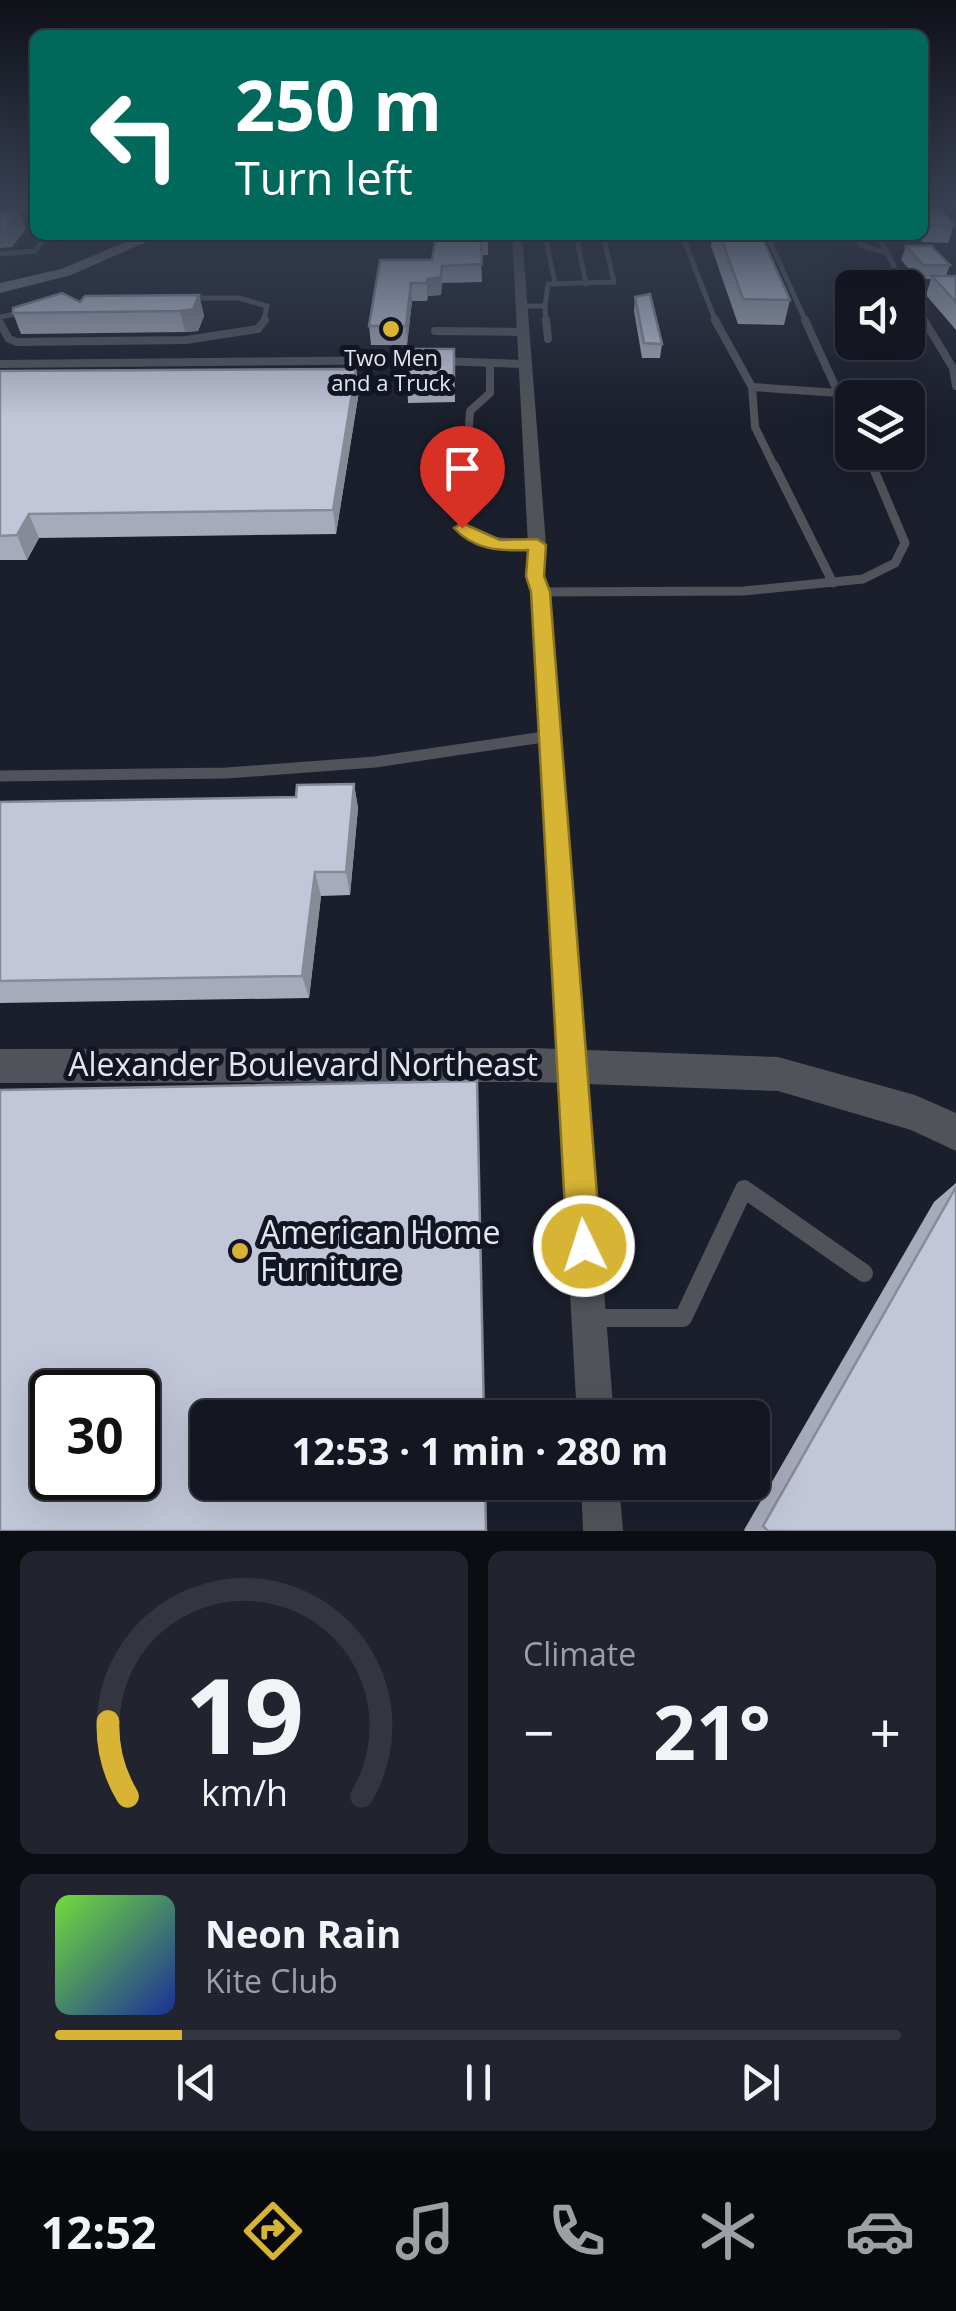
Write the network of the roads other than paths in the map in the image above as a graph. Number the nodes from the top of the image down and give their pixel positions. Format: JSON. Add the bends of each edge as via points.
{"nodes":[{"id":1,"x":44,"y":276,"type":"edge"},
{"id":2,"x":526,"y":276,"type":"edge"},
{"id":3,"x":554,"y":276,"type":"edge"},
{"id":4,"x":584,"y":276,"type":"edge"},
{"id":5,"x":613,"y":276,"type":"edge"},
{"id":6,"x":698,"y":276,"type":"edge"},
{"id":7,"x":786,"y":276,"type":"edge"},
{"id":8,"x":555,"y":283,"type":"junction"},
{"id":9,"x":586,"y":284,"type":"junction"},
{"id":10,"x":0,"y":288,"type":"edge"},
{"id":11,"x":170,"y":298,"type":"edge"},
{"id":12,"x":533,"y":306,"type":"junction"},
{"id":13,"x":30,"y":310,"type":"edge"},
{"id":14,"x":0,"y":320,"type":"edge"},
{"id":15,"x":925,"y":322,"type":"edge"},
{"id":16,"x":435,"y":331,"type":"dead end"},
{"id":17,"x":523,"y":332,"type":"junction"},
{"id":18,"x":548,"y":339,"type":"dead end"},
{"id":19,"x":0,"y":364,"type":"edge"},
{"id":20,"x":490,"y":364,"type":"junction"},
{"id":21,"x":525,"y":364,"type":"junction"},
{"id":22,"x":835,"y":384,"type":"edge"},
{"id":23,"x":956,"y":386,"type":"edge"},
{"id":24,"x":752,"y":387,"type":"junction"},
{"id":25,"x":835,"y":393,"type":"edge"},
{"id":26,"x":874,"y":470,"type":"edge"},
{"id":27,"x":537,"y":545,"type":"junction"},
{"id":28,"x":833,"y":582,"type":"junction"},
{"id":29,"x":540,"y":592,"type":"junction"},
{"id":30,"x":550,"y":736,"type":"junction"},
{"id":31,"x":0,"y":776,"type":"edge"},
{"id":32,"x":572,"y":1065,"type":"junction"},
{"id":33,"x":0,"y":1066,"type":"edge"},
{"id":34,"x":956,"y":1132,"type":"edge"},
{"id":35,"x":864,"y":1274,"type":"dead end"},
{"id":36,"x":589,"y":1318,"type":"junction"},
{"id":37,"x":595,"y":1400,"type":"edge"},
{"id":38,"x":601,"y":1500,"type":"edge"},
{"id":39,"x":604,"y":1531,"type":"edge"}],
"edges":[{"from":1,"to":10,"type":"main road"},
{"from":2,"to":12,"type":"street"},
{"from":3,"to":8,"type":"lane"},
{"from":4,"to":9,"type":"lane"},
{"from":5,"to":9,"type":"lane","via":[[614,282]]},
{"from":6,"to":24,"type":"lane","via":[[722,339]]},
{"from":7,"to":22,"type":"lane"},
{"from":8,"to":9,"type":"lane"},
{"from":8,"to":12,"type":"lane"},
{"from":11,"to":14,"type":"lane","via":[[254,300],[267,306],[266,318],[258,329],[186,340],[17,342]]},
{"from":12,"to":17,"type":"street"},
{"from":12,"to":18,"type":"lane"},
{"from":13,"to":14,"type":"lane"},
{"from":15,"to":23,"type":"lane","via":[[953,368]]},
{"from":16,"to":17,"type":"lane"},
{"from":17,"to":21,"type":"street"},
{"from":19,"to":20,"type":"lane"},
{"from":20,"to":21,"type":"lane"},
{"from":20,"to":27,"type":"lane","via":[[490,393],[470,411],[462,528],[500,546]]},
{"from":21,"to":27,"type":"street"},
{"from":24,"to":25,"type":"lane"},
{"from":24,"to":28,"type":"lane","via":[[755,427]]},
{"from":26,"to":28,"type":"lane","via":[[904,551],[880,573]]},
{"from":27,"to":29,"type":"street"},
{"from":28,"to":29,"type":"lane"},
{"from":29,"to":30,"type":"street"},
{"from":30,"to":31,"type":"lane","via":[[356,763]]},
{"from":30,"to":32,"type":"street"},
{"from":32,"to":33,"type":"street","name":"Alexander Boulevard Northeast"},
{"from":32,"to":34,"type":"street","name":"Alexander Boulevard Northeast","via":[[778,1074],[916,1113]]},
{"from":32,"to":36,"type":"street"},
{"from":35,"to":36,"type":"lane","via":[[744,1189],[683,1318]]},
{"from":36,"to":37,"type":"street"},
{"from":38,"to":39,"type":"street"}]}
